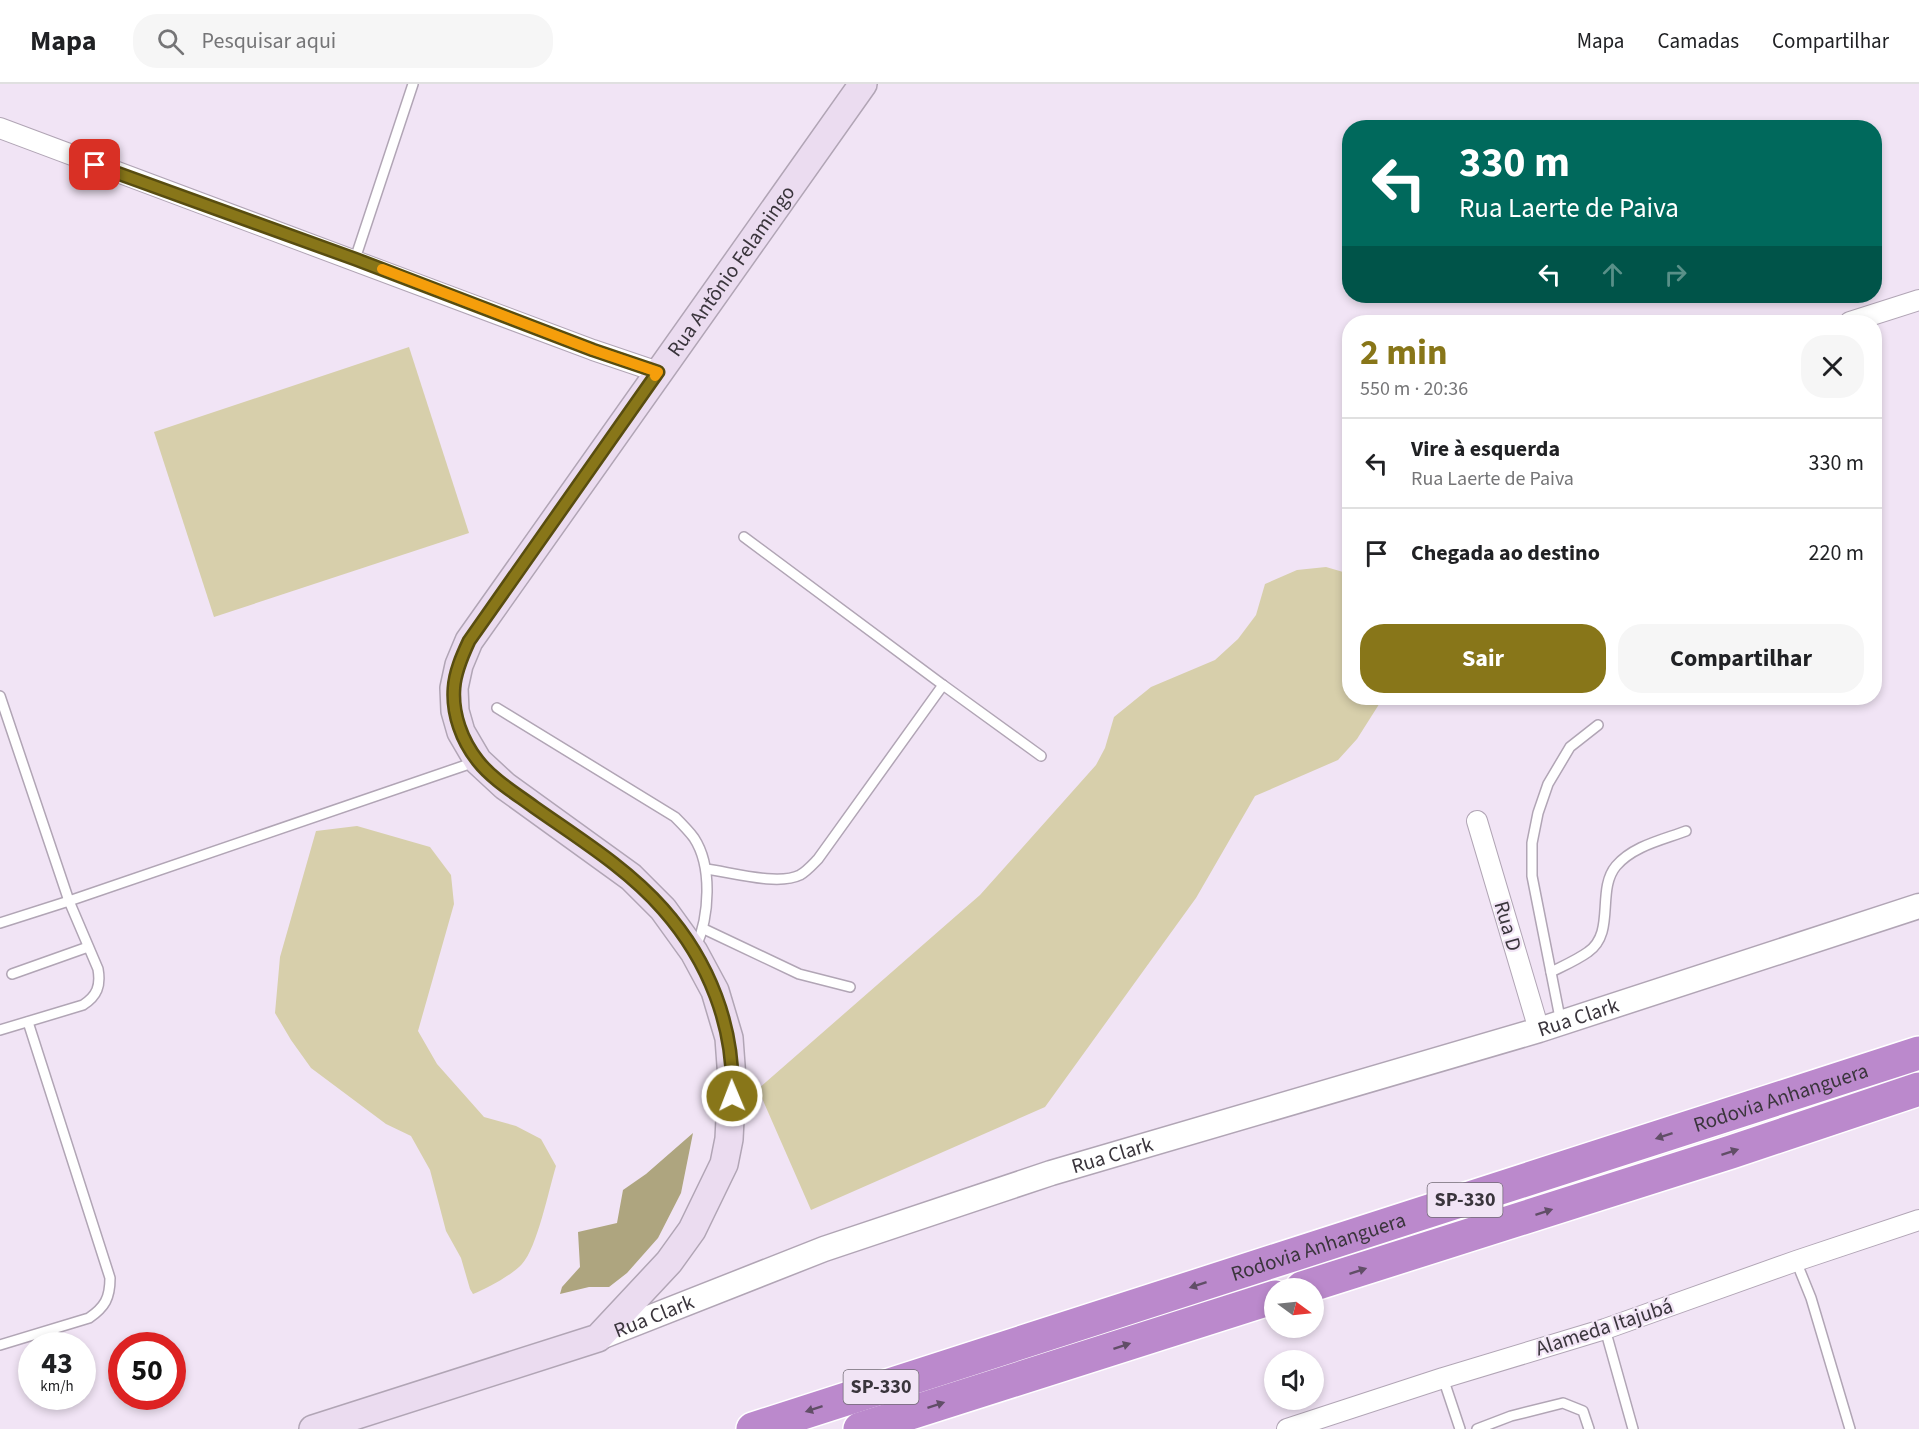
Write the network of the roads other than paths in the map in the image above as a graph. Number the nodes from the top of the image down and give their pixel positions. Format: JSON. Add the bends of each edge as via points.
{"nodes":[{"id":1,"x":413,"y":84,"type":"edge"},
{"id":2,"x":863,"y":84,"type":"edge"},
{"id":3,"x":0,"y":128,"type":"edge"},
{"id":4,"x":355,"y":259,"type":"junction"},
{"id":5,"x":1919,"y":300,"type":"edge"},
{"id":6,"x":1872,"y":315,"type":"edge"},
{"id":7,"x":658,"y":372,"type":"junction"},
{"id":8,"x":744,"y":537,"type":"dead end"},
{"id":9,"x":943,"y":685,"type":"junction"},
{"id":10,"x":0,"y":696,"type":"edge"},
{"id":11,"x":497,"y":708,"type":"dead end"},
{"id":12,"x":1598,"y":725,"type":"dead end"},
{"id":13,"x":1041,"y":756,"type":"dead end"},
{"id":14,"x":478,"y":761,"type":"junction"},
{"id":15,"x":1477,"y":822,"type":"dead end"},
{"id":16,"x":1686,"y":831,"type":"dead end"},
{"id":17,"x":706,"y":868,"type":"junction"},
{"id":18,"x":69,"y":901,"type":"junction"},
{"id":19,"x":1919,"y":906,"type":"edge"},
{"id":20,"x":0,"y":923,"type":"edge"},
{"id":21,"x":699,"y":941,"type":"junction"},
{"id":22,"x":88,"y":947,"type":"junction"},
{"id":23,"x":1551,"y":972,"type":"junction"},
{"id":24,"x":12,"y":974,"type":"dead end"},
{"id":25,"x":850,"y":987,"type":"dead end"},
{"id":26,"x":28,"y":1022,"type":"junction"},
{"id":27,"x":1550,"y":1026,"type":"junction"},
{"id":28,"x":0,"y":1030,"type":"edge"},
{"id":29,"x":1919,"y":1053,"type":"edge"},
{"id":30,"x":1919,"y":1089,"type":"edge"},
{"id":31,"x":1919,"y":1220,"type":"edge"},
{"id":32,"x":1796,"y":1261,"type":"junction"},
{"id":33,"x":1324,"y":1281,"type":"edge"},
{"id":34,"x":1264,"y":1300,"type":"edge"},
{"id":35,"x":1605,"y":1329,"type":"junction"},
{"id":36,"x":598,"y":1338,"type":"junction"},
{"id":37,"x":0,"y":1345,"type":"edge"},
{"id":38,"x":1443,"y":1378,"type":"junction"},
{"id":39,"x":313,"y":1429,"type":"edge"},
{"id":40,"x":753,"y":1429,"type":"edge"},
{"id":41,"x":860,"y":1429,"type":"edge"},
{"id":42,"x":1287,"y":1429,"type":"edge"},
{"id":43,"x":1460,"y":1429,"type":"edge"},
{"id":44,"x":1477,"y":1429,"type":"edge"},
{"id":45,"x":1589,"y":1429,"type":"edge"},
{"id":46,"x":1633,"y":1429,"type":"edge"},
{"id":47,"x":1850,"y":1429,"type":"edge"}],
"edges":[{"from":1,"to":4,"type":"lane"},
{"from":2,"to":7,"type":"main road","name":"Rua Antônio Felamingo"},
{"from":3,"to":4,"type":"street"},
{"from":4,"to":7,"type":"street"},
{"from":5,"to":6,"type":"street"},
{"from":7,"to":14,"type":"main road","name":"Rua Antônio Felamingo","via":[[469,641],[454,688],[455,711],[461,732]]},
{"from":8,"to":9,"type":"lane"},
{"from":9,"to":13,"type":"lane"},
{"from":9,"to":17,"type":"lane","via":[[818,859],[801,874],[788,879],[768,878]]},
{"from":10,"to":18,"type":"lane"},
{"from":11,"to":17,"type":"lane","via":[[675,817],[695,839]]},
{"from":12,"to":23,"type":"lane","via":[[1569,747],[1548,784],[1532,843],[1532,876]]},
{"from":14,"to":18,"type":"lane"},
{"from":14,"to":21,"type":"main road","name":"Rua Antônio Felamingo","via":[[505,786],[631,877]]},
{"from":15,"to":27,"type":"street","name":"Rua D"},
{"from":16,"to":23,"type":"lane","via":[[1637,849],[1617,865],[1608,879],[1605,918],[1594,946]]},
{"from":17,"to":21,"type":"lane","via":[[706,909]]},
{"from":18,"to":20,"type":"lane"},
{"from":18,"to":22,"type":"lane"},
{"from":19,"to":27,"type":"street","name":"Rua Clark"},
{"from":21,"to":25,"type":"lane"},
{"from":21,"to":36,"type":"main road","name":"Rua Antônio Felamingo","via":[[729,1038],[732,1079],[724,1164],[692,1230],[669,1262]]},
{"from":22,"to":24,"type":"lane"},
{"from":22,"to":26,"type":"lane","via":[[100,981],[92,999]]},
{"from":23,"to":27,"type":"lane"},
{"from":26,"to":28,"type":"lane"},
{"from":26,"to":37,"type":"lane","via":[[110,1278],[110,1290],[107,1302],[89,1318]]},
{"from":27,"to":36,"type":"street","name":"Rua Clark","via":[[1051,1173],[824,1249]]},
{"from":29,"to":40,"type":"highway","name":"Rodovia Anhanguera","number":"SP-330","one_way":true},
{"from":33,"to":30,"type":"highway","name":"Rodovia Anhanguera","number":"SP-330","one_way":true},
{"from":31,"to":32,"type":"street","name":"Alameda Itajubá"},
{"from":32,"to":35,"type":"street","name":"Alameda Itajubá"},
{"from":32,"to":47,"type":"lane"},
{"from":41,"to":34,"type":"highway","name":"Rodovia Anhanguera","number":"SP-330","one_way":true},
{"from":35,"to":38,"type":"street","name":"Alameda Itajubá"},
{"from":35,"to":46,"type":"lane"},
{"from":36,"to":39,"type":"main road","name":"Rua Clark"},
{"from":38,"to":42,"type":"street","name":"Alameda Itajubá"},
{"from":38,"to":43,"type":"lane"},
{"from":44,"to":45,"type":"lane","via":[[1563,1403],[1583,1411]]}]}
